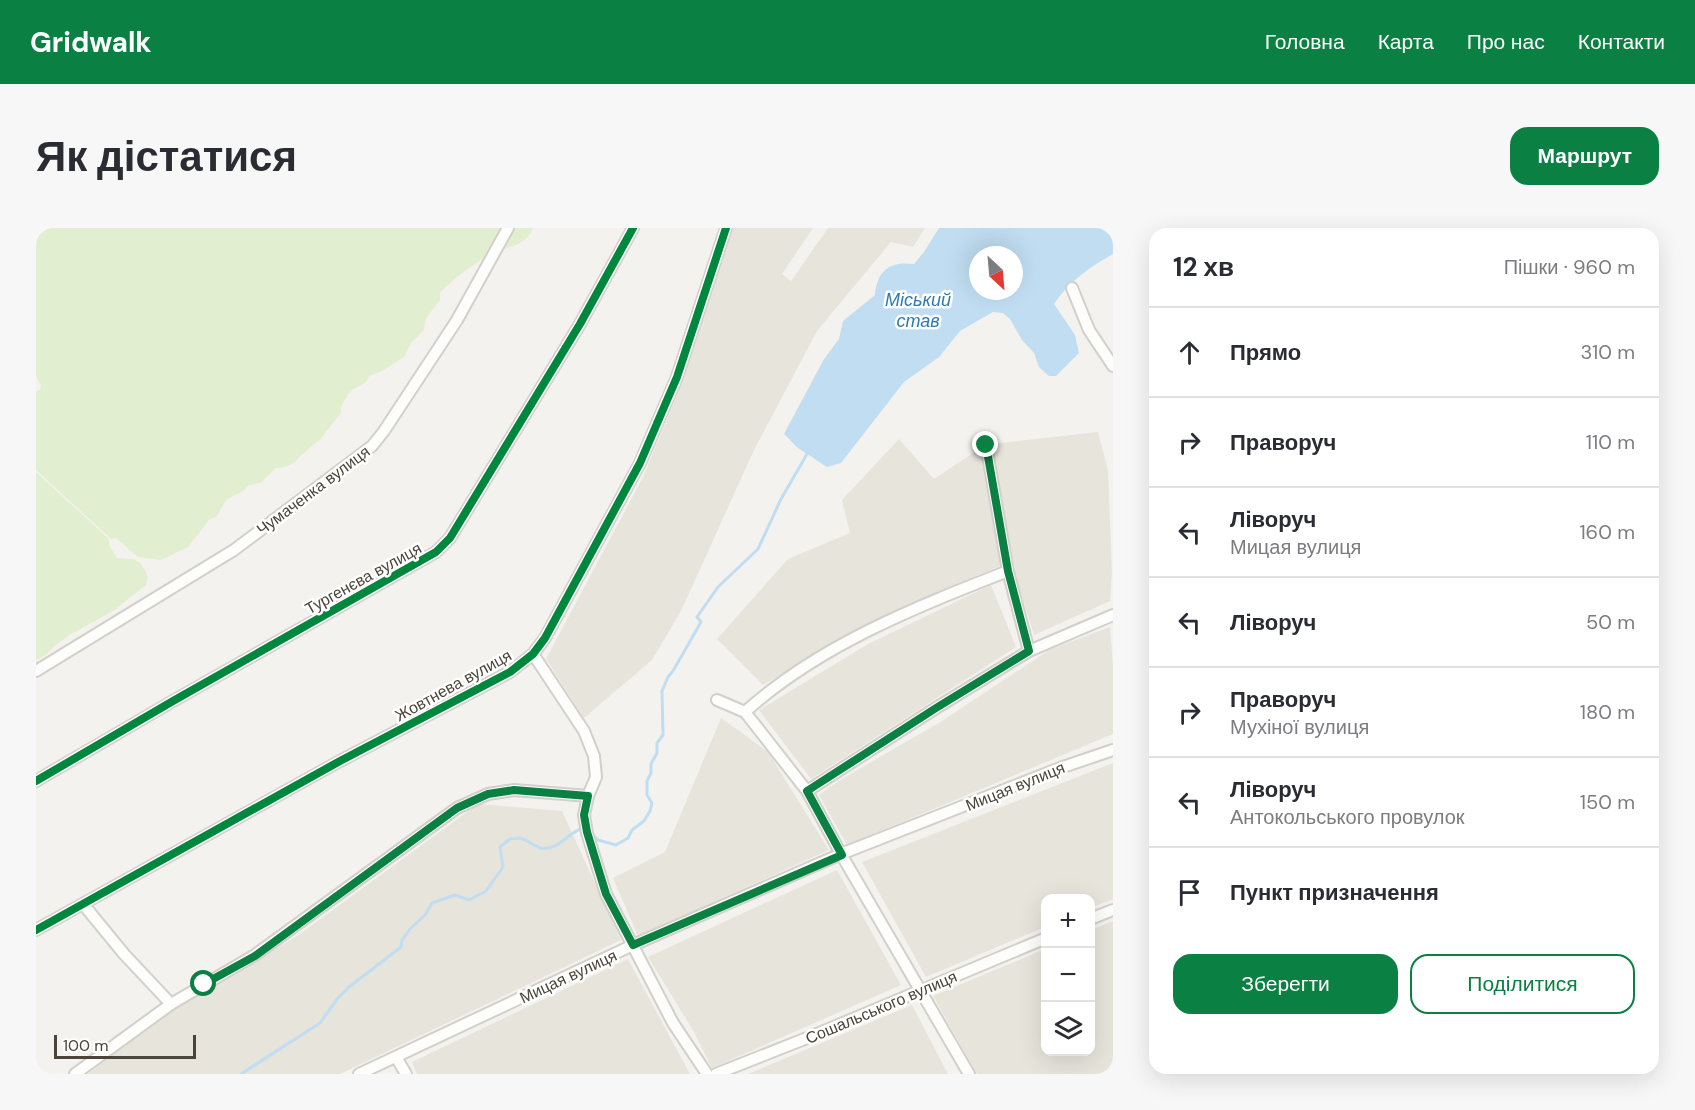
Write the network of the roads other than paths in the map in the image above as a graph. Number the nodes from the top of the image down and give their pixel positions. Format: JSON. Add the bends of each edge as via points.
{"nodes":[{"id":1,"x":508,"y":228,"type":"edge"},
{"id":2,"x":633,"y":228,"type":"edge"},
{"id":3,"x":726,"y":228,"type":"edge"},
{"id":4,"x":1072,"y":288,"type":"dead end"},
{"id":5,"x":1113,"y":366,"type":"edge"},
{"id":6,"x":986,"y":445,"type":"dead end"},
{"id":7,"x":1008,"y":571,"type":"junction"},
{"id":8,"x":1113,"y":615,"type":"edge"},
{"id":9,"x":1029,"y":651,"type":"junction"},
{"id":10,"x":533,"y":654,"type":"junction"},
{"id":11,"x":36,"y":670,"type":"edge"},
{"id":12,"x":717,"y":700,"type":"dead end"},
{"id":13,"x":745,"y":712,"type":"junction"},
{"id":14,"x":1113,"y":750,"type":"edge"},
{"id":15,"x":36,"y":781,"type":"edge"},
{"id":16,"x":807,"y":791,"type":"junction"},
{"id":17,"x":588,"y":796,"type":"junction"},
{"id":18,"x":842,"y":855,"type":"junction"},
{"id":19,"x":83,"y":904,"type":"junction"},
{"id":20,"x":1113,"y":910,"type":"edge"},
{"id":21,"x":1095,"y":917,"type":"edge"},
{"id":22,"x":36,"y":930,"type":"edge"},
{"id":23,"x":1041,"y":940,"type":"edge"},
{"id":24,"x":633,"y":945,"type":"junction"},
{"id":25,"x":920,"y":990,"type":"junction"},
{"id":26,"x":171,"y":1004,"type":"junction"},
{"id":27,"x":396,"y":1057,"type":"junction"},
{"id":28,"x":75,"y":1074,"type":"edge"},
{"id":29,"x":359,"y":1074,"type":"edge"},
{"id":30,"x":406,"y":1074,"type":"edge"},
{"id":31,"x":707,"y":1074,"type":"edge"},
{"id":32,"x":716,"y":1074,"type":"edge"},
{"id":33,"x":969,"y":1074,"type":"edge"}],
"edges":[{"from":1,"to":11,"type":"street","name":"Чумаченка вулиця","via":[[458,320],[372,446],[234,550]]},
{"from":2,"to":15,"type":"street","name":"Тургенєва вулиця","via":[[580,324],[450,538],[436,552]]},
{"from":3,"to":10,"type":"street","name":"Жовтнева вулиця","via":[[677,376],[640,463],[559,615]]},
{"from":4,"to":5,"type":"street","via":[[1089,330]]},
{"from":6,"to":7,"type":"street"},
{"from":7,"to":9,"type":"street"},
{"from":7,"to":13,"type":"street","via":[[925,603],[874,628],[769,690]]},
{"from":8,"to":9,"type":"street"},
{"from":9,"to":16,"type":"street"},
{"from":10,"to":17,"type":"street","via":[[584,730],[594,756],[596,777]]},
{"from":10,"to":19,"type":"street","name":"Жовтнева вулиця","via":[[510,672]]},
{"from":12,"to":13,"type":"street"},
{"from":13,"to":16,"type":"street"},
{"from":14,"to":18,"type":"street","name":"Мицая вулиця"},
{"from":16,"to":18,"type":"street"},
{"from":17,"to":24,"type":"street","via":[[584,815],[587,832],[606,894]]},
{"from":17,"to":26,"type":"street","via":[[514,790],[488,794],[457,808],[255,956]]},
{"from":18,"to":24,"type":"street","name":"Мицая вулиця"},
{"from":18,"to":25,"type":"street"},
{"from":19,"to":22,"type":"street","name":"Жовтнева вулиця"},
{"from":19,"to":26,"type":"street"},
{"from":20,"to":21,"type":"street"},
{"from":23,"to":25,"type":"street","name":"Сошальського вулиця"},
{"from":24,"to":27,"type":"street","name":"Мицая вулиця"},
{"from":24,"to":31,"type":"street","via":[[673,1023]]},
{"from":25,"to":32,"type":"street","name":"Сошальського вулиця"},
{"from":25,"to":33,"type":"street"},
{"from":26,"to":28,"type":"street"},
{"from":27,"to":29,"type":"street","name":"Мицая вулиця"},
{"from":27,"to":30,"type":"street"}]}
